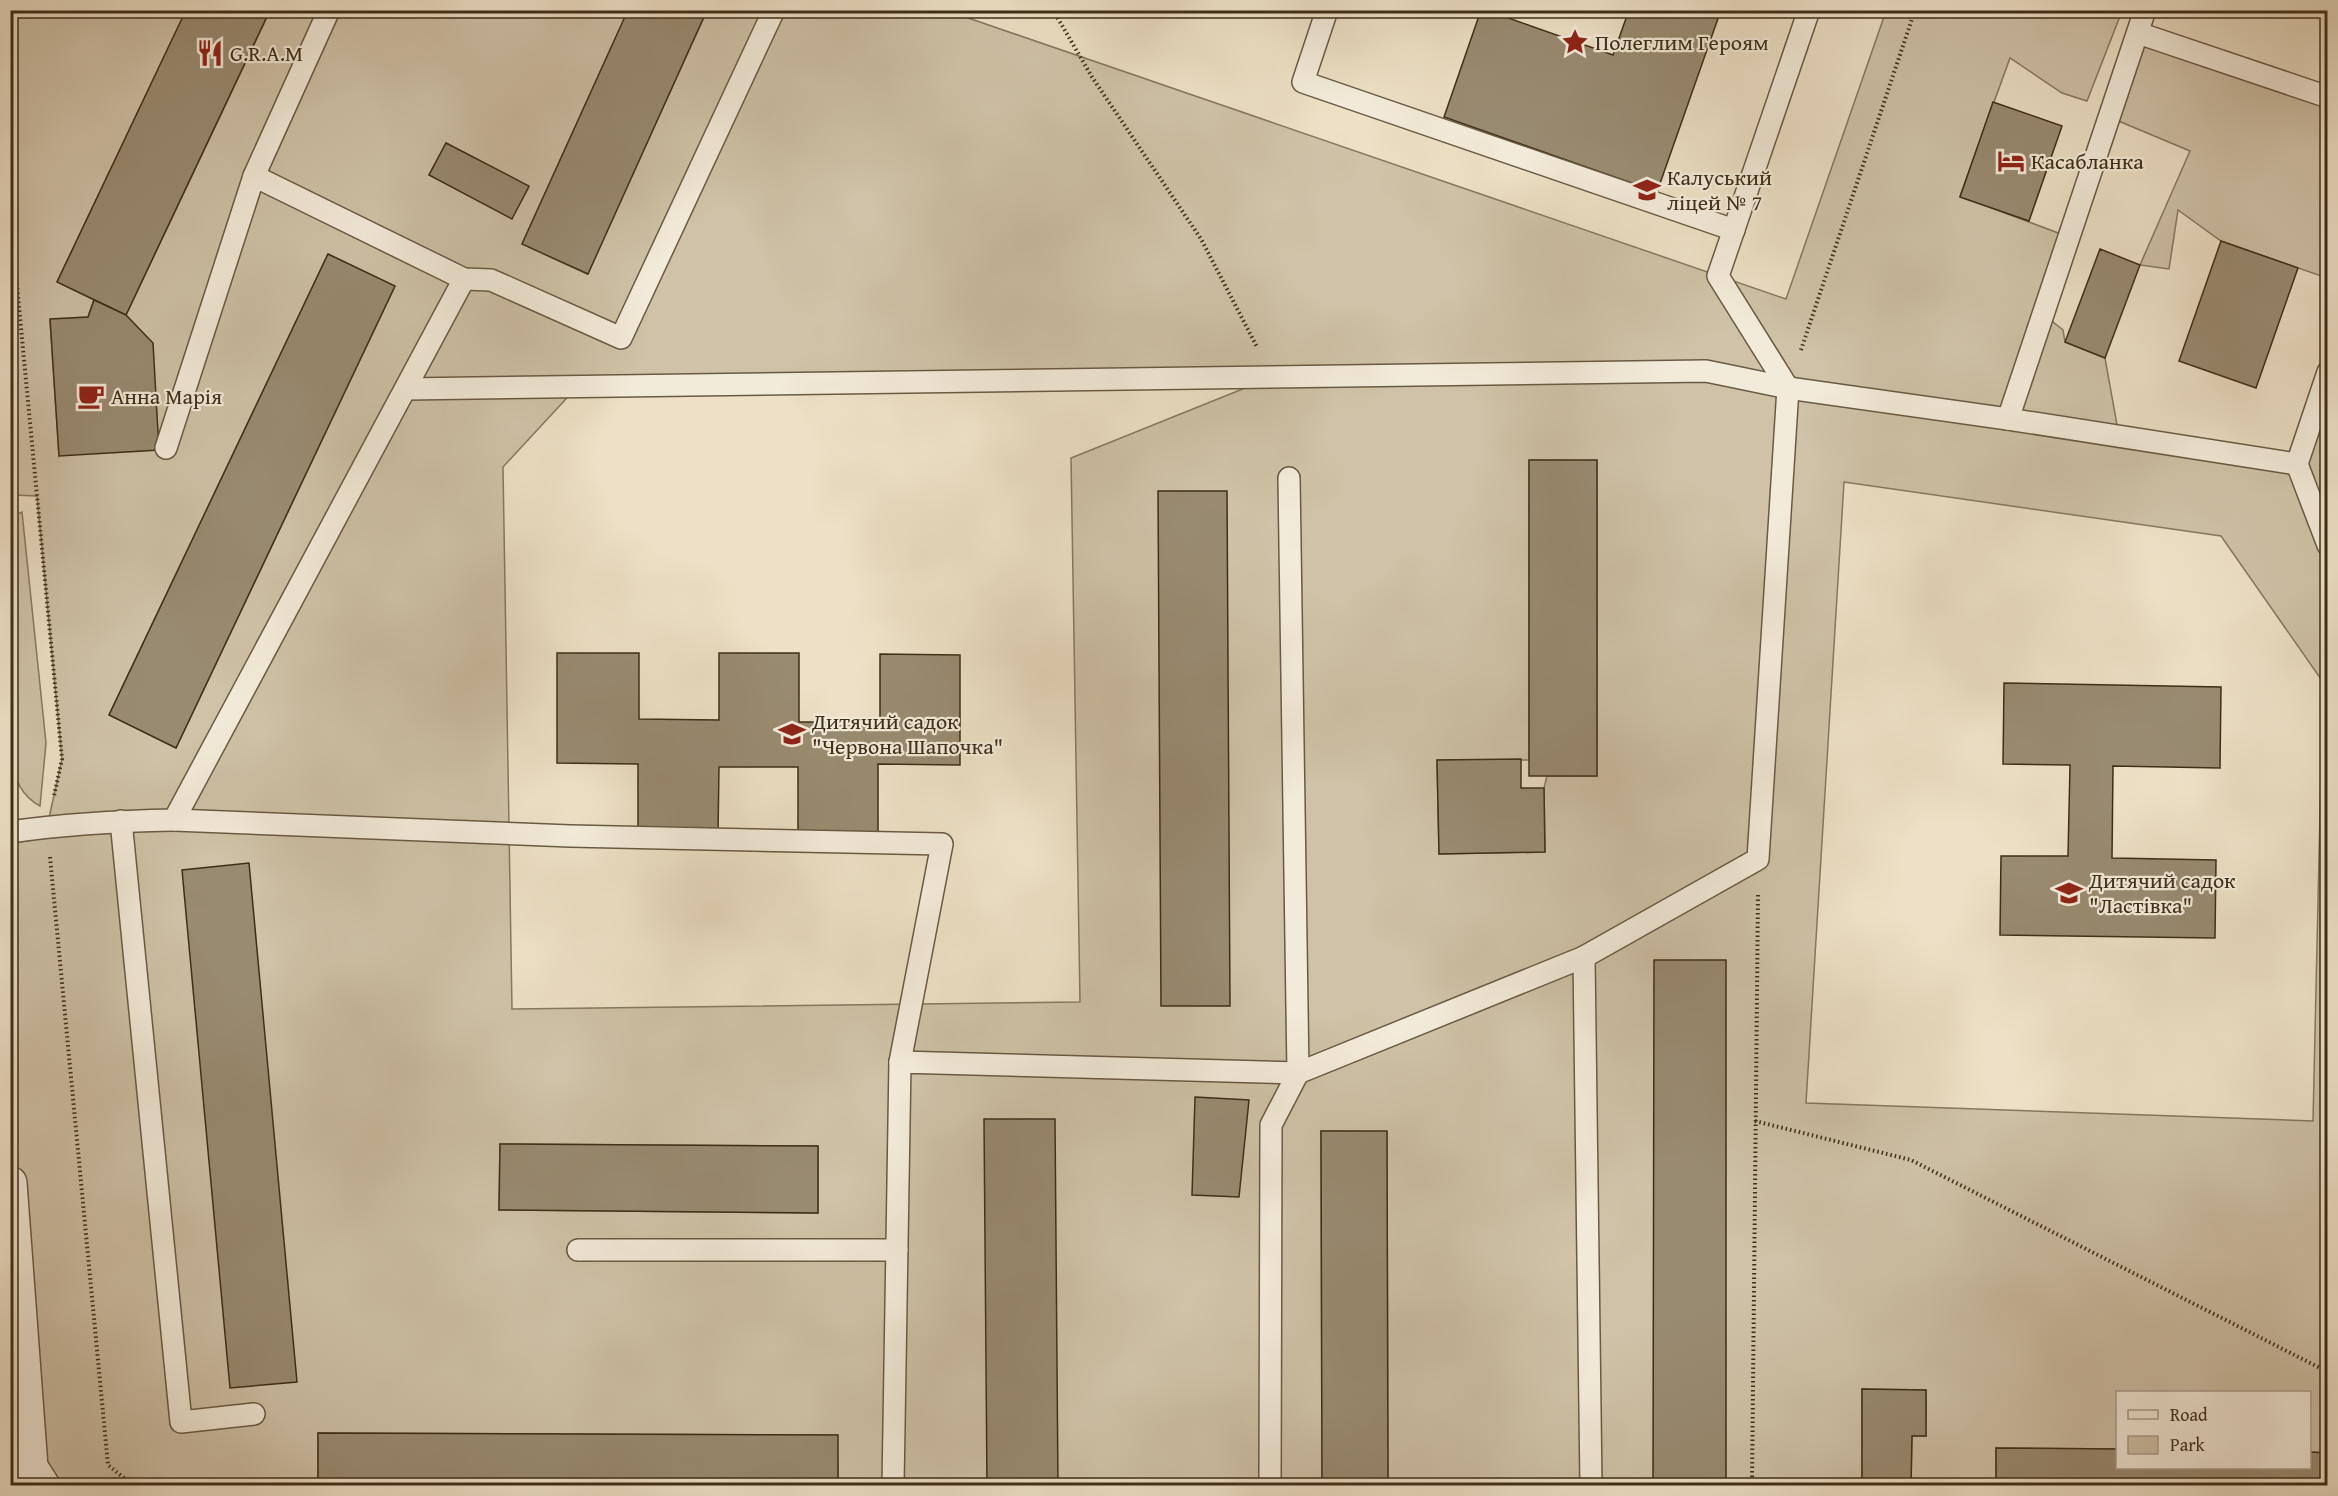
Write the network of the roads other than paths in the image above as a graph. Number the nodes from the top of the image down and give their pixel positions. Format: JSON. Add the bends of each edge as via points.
{"nodes":[{"id":1,"x":329,"y":10,"type":"edge"},
{"id":2,"x":774,"y":10,"type":"edge"},
{"id":3,"x":1326,"y":10,"type":"edge"},
{"id":4,"x":1809,"y":10,"type":"edge"},
{"id":5,"x":2145,"y":10,"type":"edge"},
{"id":6,"x":2138,"y":33,"type":"junction"},
{"id":7,"x":2328,"y":97,"type":"edge"},
{"id":8,"x":254,"y":176,"type":"junction"},
{"id":9,"x":1734,"y":230,"type":"junction"},
{"id":10,"x":464,"y":279,"type":"junction"},
{"id":11,"x":2328,"y":372,"type":"edge"},
{"id":12,"x":1788,"y":388,"type":"junction"},
{"id":13,"x":406,"y":389,"type":"junction"},
{"id":14,"x":2008,"y":419,"type":"junction"},
{"id":15,"x":166,"y":448,"type":"dead end"},
{"id":16,"x":2297,"y":464,"type":"junction"},
{"id":17,"x":1289,"y":478,"type":"dead end"},
{"id":18,"x":2328,"y":545,"type":"edge"},
{"id":19,"x":174,"y":820,"type":"junction"},
{"id":20,"x":121,"y":821,"type":"junction"},
{"id":21,"x":10,"y":832,"type":"edge"},
{"id":22,"x":1584,"y":957,"type":"junction"},
{"id":23,"x":900,"y":1062,"type":"junction"},
{"id":24,"x":1298,"y":1073,"type":"junction"},
{"id":25,"x":10,"y":1183,"type":"edge"},
{"id":26,"x":578,"y":1250,"type":"dead end"},
{"id":27,"x":897,"y":1251,"type":"junction"},
{"id":28,"x":254,"y":1414,"type":"dead end"},
{"id":29,"x":32,"y":1479,"type":"edge"},
{"id":30,"x":893,"y":1485,"type":"edge"},
{"id":31,"x":1270,"y":1485,"type":"edge"},
{"id":32,"x":1591,"y":1485,"type":"edge"}],
"edges":[{"from":1,"to":8,"type":"lane"},
{"from":2,"to":10,"type":"lane","via":[[621,338],[491,280]]},
{"from":3,"to":9,"type":"lane","via":[[1303,82]]},
{"from":4,"to":9,"type":"lane"},
{"from":5,"to":6,"type":"lane"},
{"from":6,"to":7,"type":"lane"},
{"from":6,"to":14,"type":"lane"},
{"from":8,"to":10,"type":"lane"},
{"from":8,"to":15,"type":"lane"},
{"from":9,"to":12,"type":"lane","via":[[1718,276]]},
{"from":10,"to":13,"type":"lane"},
{"from":11,"to":16,"type":"lane"},
{"from":12,"to":13,"type":"lane","via":[[1706,371]]},
{"from":12,"to":14,"type":"lane"},
{"from":12,"to":22,"type":"lane","via":[[1758,859]]},
{"from":13,"to":19,"type":"lane"},
{"from":14,"to":16,"type":"lane"},
{"from":16,"to":18,"type":"lane"},
{"from":17,"to":24,"type":"lane"},
{"from":19,"to":20,"type":"lane"},
{"from":19,"to":23,"type":"lane","via":[[570,836],[942,844]]},
{"from":20,"to":21,"type":"lane"},
{"from":20,"to":28,"type":"lane","via":[[181,1422]]},
{"from":22,"to":24,"type":"lane"},
{"from":22,"to":32,"type":"lane"},
{"from":23,"to":24,"type":"lane"},
{"from":23,"to":27,"type":"lane"},
{"from":24,"to":31,"type":"lane","via":[[1271,1125]]},
{"from":25,"to":29,"type":"street"},
{"from":26,"to":27,"type":"lane"},
{"from":27,"to":30,"type":"lane"}]}
